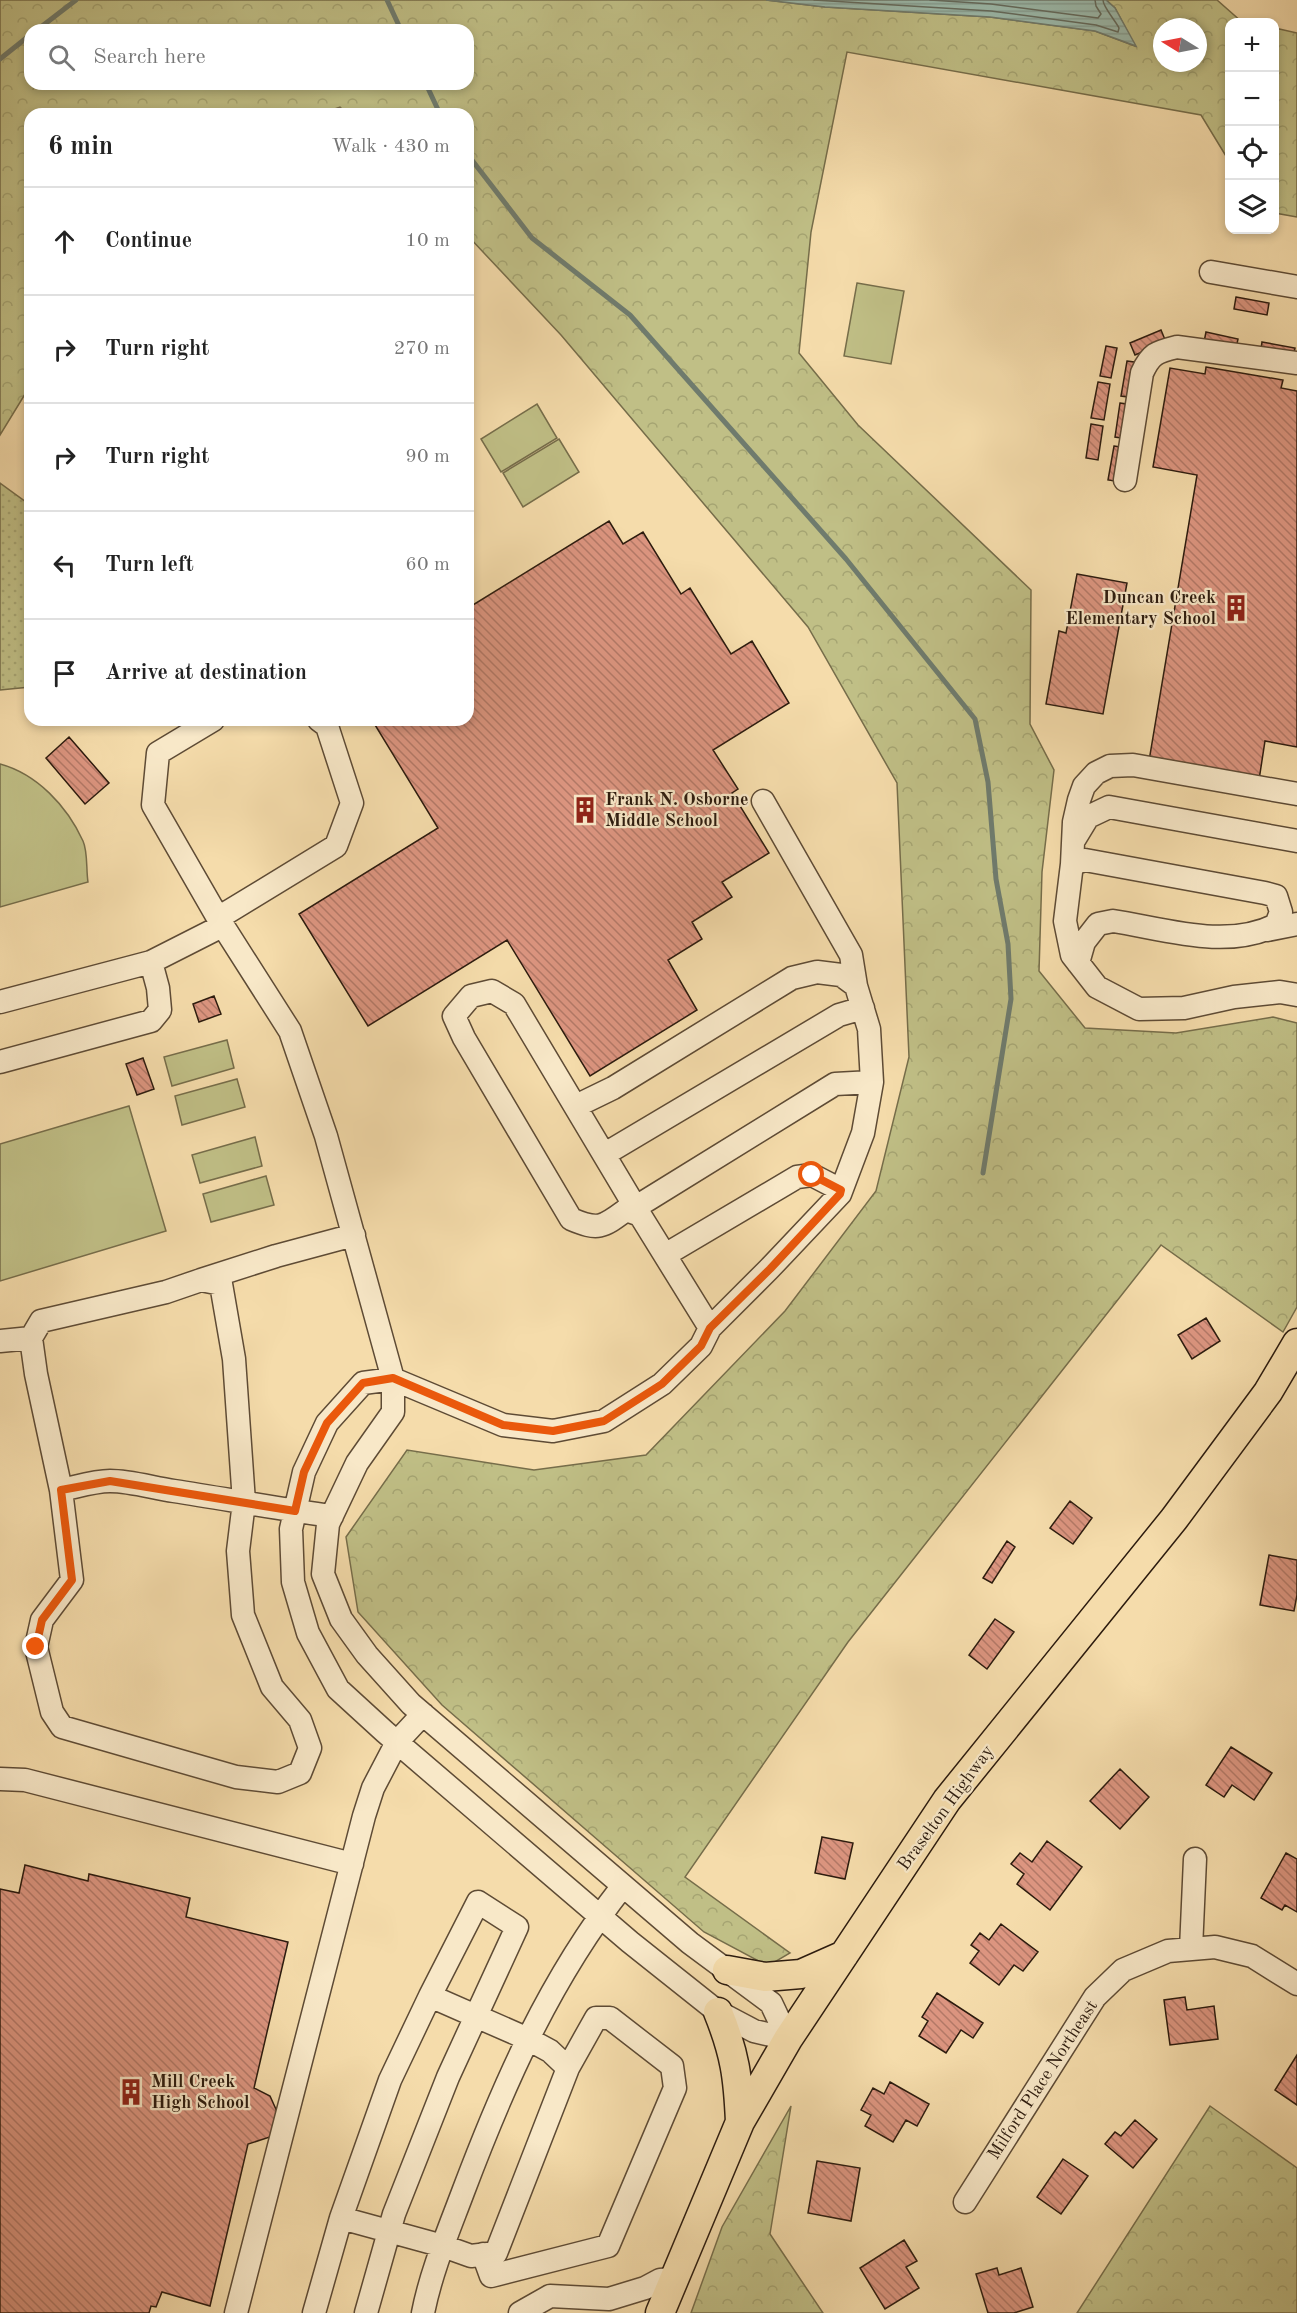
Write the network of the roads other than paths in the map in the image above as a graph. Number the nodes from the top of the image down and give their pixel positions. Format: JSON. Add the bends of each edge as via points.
{"nodes":[{"id":1,"x":1211,"y":272,"type":"dead end"},
{"id":2,"x":1297,"y":287,"type":"edge"},
{"id":3,"x":1297,"y":363,"type":"edge"},
{"id":4,"x":1125,"y":480,"type":"dead end"},
{"id":5,"x":203,"y":726,"type":"edge"},
{"id":6,"x":327,"y":726,"type":"edge"},
{"id":7,"x":1297,"y":794,"type":"edge"},
{"id":8,"x":763,"y":801,"type":"dead end"},
{"id":9,"x":1073,"y":832,"type":"junction"},
{"id":10,"x":1297,"y":841,"type":"edge"},
{"id":11,"x":1072,"y":864,"type":"junction"},
{"id":12,"x":220,"y":922,"type":"junction"},
{"id":13,"x":1297,"y":924,"type":"edge"},
{"id":14,"x":1267,"y":930,"type":"junction"},
{"id":15,"x":151,"y":962,"type":"junction"},
{"id":16,"x":1078,"y":963,"type":"junction"},
{"id":17,"x":849,"y":981,"type":"junction"},
{"id":18,"x":1297,"y":995,"type":"edge"},
{"id":19,"x":0,"y":1002,"type":"edge"},
{"id":20,"x":863,"y":1008,"type":"junction"},
{"id":21,"x":0,"y":1062,"type":"edge"},
{"id":22,"x":872,"y":1082,"type":"junction"},
{"id":23,"x":576,"y":1106,"type":"junction"},
{"id":24,"x":604,"y":1154,"type":"junction"},
{"id":25,"x":841,"y":1190,"type":"junction"},
{"id":26,"x":638,"y":1211,"type":"junction"},
{"id":27,"x":354,"y":1236,"type":"junction"},
{"id":28,"x":665,"y":1256,"type":"junction"},
{"id":29,"x":201,"y":1280,"type":"junction"},
{"id":30,"x":710,"y":1328,"type":"junction"},
{"id":31,"x":31,"y":1338,"type":"junction"},
{"id":32,"x":0,"y":1341,"type":"edge"},
{"id":33,"x":1297,"y":1343,"type":"edge"},
{"id":34,"x":393,"y":1378,"type":"junction"},
{"id":35,"x":61,"y":1490,"type":"junction"},
{"id":36,"x":244,"y":1502,"type":"junction"},
{"id":37,"x":295,"y":1511,"type":"junction"},
{"id":38,"x":332,"y":1516,"type":"junction"},
{"id":39,"x":423,"y":1714,"type":"junction"},
{"id":40,"x":397,"y":1742,"type":"junction"},
{"id":41,"x":0,"y":1779,"type":"edge"},
{"id":42,"x":1195,"y":1860,"type":"dead end"},
{"id":43,"x":352,"y":1864,"type":"junction"},
{"id":44,"x":622,"y":1887,"type":"junction"},
{"id":45,"x":600,"y":1916,"type":"junction"},
{"id":46,"x":1191,"y":1949,"type":"junction"},
{"id":47,"x":844,"y":1955,"type":"junction"},
{"id":48,"x":727,"y":1970,"type":"junction"},
{"id":49,"x":1297,"y":1984,"type":"edge"},
{"id":50,"x":430,"y":1996,"type":"junction"},
{"id":51,"x":718,"y":2012,"type":"junction"},
{"id":52,"x":476,"y":2016,"type":"junction"},
{"id":53,"x":528,"y":2039,"type":"junction"},
{"id":54,"x":788,"y":2039,"type":"junction"},
{"id":55,"x":568,"y":2068,"type":"junction"},
{"id":56,"x":740,"y":2122,"type":"junction"},
{"id":57,"x":965,"y":2202,"type":"dead end"},
{"id":58,"x":341,"y":2218,"type":"junction"},
{"id":59,"x":388,"y":2231,"type":"junction"},
{"id":60,"x":443,"y":2246,"type":"junction"},
{"id":61,"x":483,"y":2254,"type":"junction"},
{"id":62,"x":673,"y":2279,"type":"junction"},
{"id":63,"x":615,"y":2306,"type":"edge"},
{"id":64,"x":236,"y":2313,"type":"edge"},
{"id":65,"x":314,"y":2313,"type":"edge"},
{"id":66,"x":366,"y":2313,"type":"edge"},
{"id":67,"x":423,"y":2313,"type":"edge"},
{"id":68,"x":520,"y":2313,"type":"edge"},
{"id":69,"x":660,"y":2313,"type":"edge"}],
"edges":[{"from":1,"to":2,"type":"street"},
{"from":3,"to":4,"type":"street","via":[[1177,347],[1149,359],[1142,373]]},
{"from":5,"to":12,"type":"street","via":[[158,753],[153,805]]},
{"from":6,"to":12,"type":"street","via":[[352,803],[336,846]]},
{"from":7,"to":9,"type":"street","via":[[1133,765],[1110,766],[1084,786]]},
{"from":8,"to":17,"type":"street","via":[[850,955]]},
{"from":9,"to":10,"type":"street","via":[[1088,817],[1109,807]]},
{"from":9,"to":11,"type":"street"},
{"from":11,"to":14,"type":"street","via":[[1085,860],[1276,896],[1281,912],[1276,925]]},
{"from":11,"to":16,"type":"street","via":[[1065,921],[1072,955]]},
{"from":12,"to":15,"type":"street"},
{"from":12,"to":27,"type":"street","via":[[290,1031],[326,1136]]},
{"from":13,"to":14,"type":"street"},
{"from":14,"to":16,"type":"street","via":[[1225,938],[1113,921],[1098,924],[1084,942]]},
{"from":15,"to":19,"type":"street"},
{"from":15,"to":21,"type":"street","via":[[160,1010],[151,1021]]},
{"from":16,"to":18,"type":"street","via":[[1097,987],[1139,1010],[1184,1008],[1280,992]]},
{"from":17,"to":20,"type":"street"},
{"from":17,"to":23,"type":"street","via":[[817,972],[792,978],[613,1088]]},
{"from":20,"to":22,"type":"street","via":[[869,1029]]},
{"from":20,"to":24,"type":"street","via":[[839,1015]]},
{"from":22,"to":25,"type":"street","via":[[863,1133]]},
{"from":22,"to":26,"type":"street","via":[[835,1084]]},
{"from":23,"to":24,"type":"street"},
{"from":23,"to":26,"type":"street","via":[[514,1004],[492,991],[471,996],[454,1016],[571,1219],[588,1226],[606,1225],[626,1210]]},
{"from":24,"to":26,"type":"street"},
{"from":25,"to":28,"type":"street","via":[[812,1175],[796,1177]]},
{"from":25,"to":30,"type":"street"},
{"from":26,"to":28,"type":"street"},
{"from":27,"to":29,"type":"street"},
{"from":27,"to":34,"type":"street"},
{"from":28,"to":30,"type":"street"},
{"from":29,"to":31,"type":"street","via":[[166,1292],[41,1320]]},
{"from":29,"to":36,"type":"street","via":[[221,1284],[234,1359]]},
{"from":30,"to":34,"type":"street","via":[[701,1346],[662,1384],[604,1421],[553,1431],[503,1425]]},
{"from":31,"to":32,"type":"street"},
{"from":31,"to":35,"type":"street"},
{"from":33,"to":47,"type":"main road","name":"Braselton Highway","via":[[1268,1392],[1174,1519],[947,1800]]},
{"from":34,"to":37,"type":"street","via":[[363,1383],[327,1423],[304,1472]]},
{"from":34,"to":38,"type":"street","via":[[393,1412],[357,1463]]},
{"from":35,"to":36,"type":"street","via":[[110,1481]]},
{"from":35,"to":36,"type":"street","via":[[72,1580],[42,1620],[36,1647],[52,1712],[62,1727],[236,1777],[278,1782],[300,1773],[310,1748],[300,1720],[272,1687],[243,1615],[238,1551]]},
{"from":36,"to":37,"type":"street"},
{"from":37,"to":38,"type":"street"},
{"from":37,"to":40,"type":"street","via":[[291,1528],[293,1582],[308,1633],[338,1689]]},
{"from":38,"to":39,"type":"street","via":[[323,1574],[341,1619],[367,1655]]},
{"from":39,"to":40,"type":"street"},
{"from":39,"to":44,"type":"street"},
{"from":40,"to":43,"type":"street","via":[[373,1788]]},
{"from":40,"to":45,"type":"street"},
{"from":41,"to":43,"type":"street","via":[[25,1780]]},
{"from":42,"to":46,"type":"street"},
{"from":43,"to":64,"type":"street"},
{"from":44,"to":45,"type":"street"},
{"from":44,"to":48,"type":"street"},
{"from":45,"to":51,"type":"street"},
{"from":45,"to":53,"type":"street","via":[[564,1969]]},
{"from":46,"to":49,"type":"street","name":"Milford Place Northeast","via":[[1215,1947],[1252,1956]]},
{"from":46,"to":57,"type":"street","name":"Milford Place Northeast","via":[[1168,1951],[1123,1970],[1095,1997]]},
{"from":47,"to":48,"type":"main road","via":[[801,1974],[765,1977]]},
{"from":47,"to":54,"type":"main road","name":"Braselton Highway"},
{"from":48,"to":54,"type":"street","via":[[771,2003]]},
{"from":50,"to":52,"type":"street"},
{"from":50,"to":52,"type":"street","via":[[478,1902],[517,1927]]},
{"from":50,"to":58,"type":"street","via":[[390,2080]]},
{"from":51,"to":54,"type":"street","via":[[754,2031]]},
{"from":51,"to":56,"type":"main road","via":[[731,2043],[738,2076]]},
{"from":52,"to":53,"type":"street"},
{"from":52,"to":59,"type":"street"},
{"from":53,"to":55,"type":"street","via":[[550,2051]]},
{"from":53,"to":60,"type":"street","via":[[491,2116]]},
{"from":54,"to":56,"type":"main road","name":"Braselton Highway"},
{"from":55,"to":61,"type":"street","via":[[496,2253]]},
{"from":55,"to":61,"type":"street","via":[[596,2018],[610,2018],[672,2066],[675,2088],[608,2246],[491,2276]]},
{"from":56,"to":62,"type":"main road","name":"Braselton Highway"},
{"from":58,"to":59,"type":"street"},
{"from":58,"to":65,"type":"street"},
{"from":59,"to":60,"type":"street"},
{"from":59,"to":66,"type":"street"},
{"from":60,"to":61,"type":"street","via":[[471,2256]]},
{"from":60,"to":67,"type":"street"},
{"from":62,"to":63,"type":"street","via":[[660,2280]]},
{"from":62,"to":69,"type":"main road","name":"Braselton Highway"},
{"from":63,"to":68,"type":"street","via":[[550,2296]]}]}
